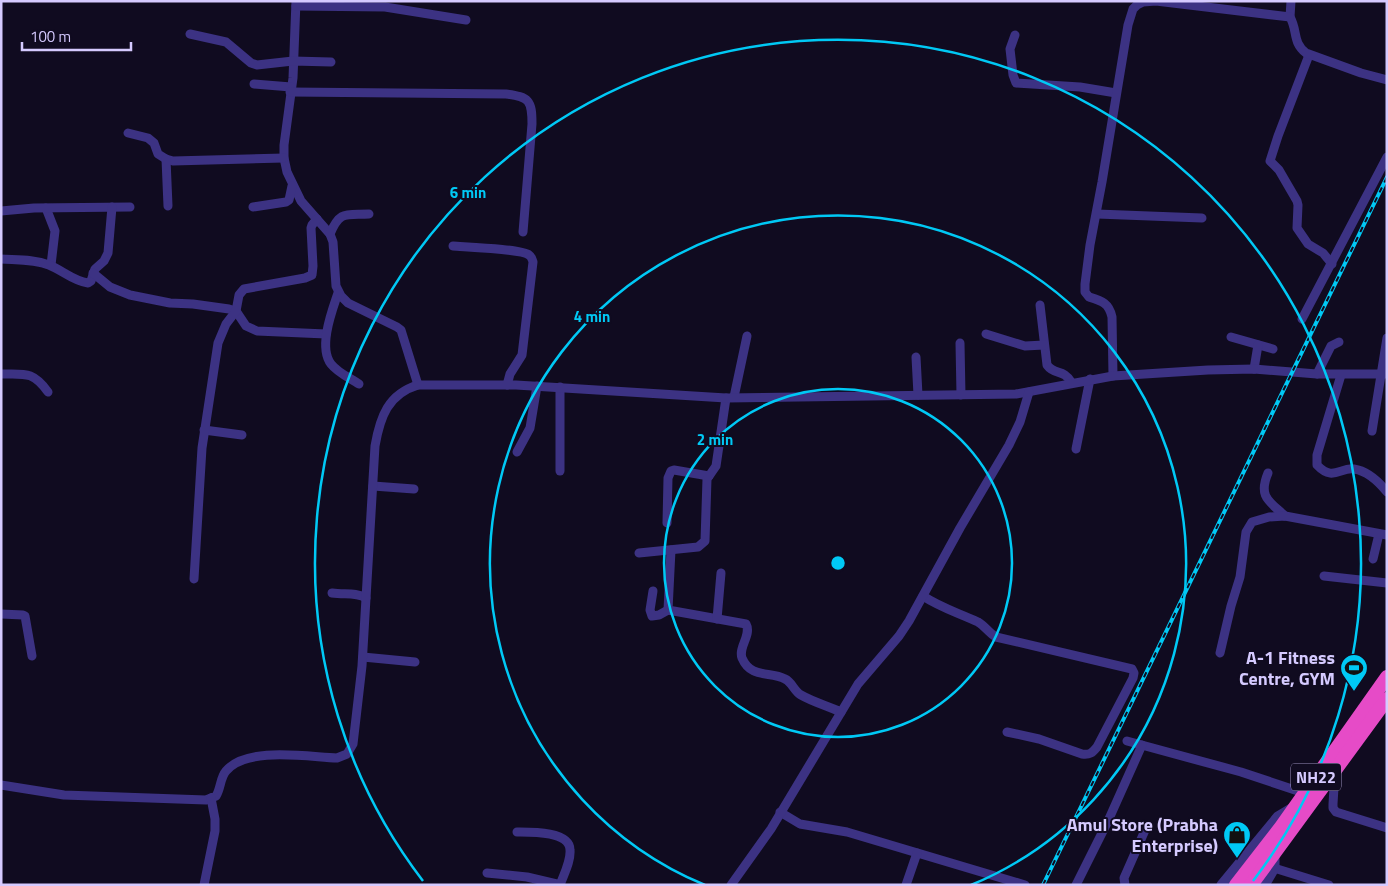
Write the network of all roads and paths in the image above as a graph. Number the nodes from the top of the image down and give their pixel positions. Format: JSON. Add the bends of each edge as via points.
{"nodes":[{"id":1,"x":1291,"y":1,"type":"edge"},
{"id":2,"x":296,"y":4,"type":"edge"},
{"id":3,"x":1290,"y":17,"type":"junction"},
{"id":4,"x":466,"y":20,"type":"dead end"},
{"id":5,"x":190,"y":34,"type":"dead end"},
{"id":6,"x":1015,"y":35,"type":"dead end"},
{"id":7,"x":1309,"y":55,"type":"junction"},
{"id":8,"x":293,"y":61,"type":"junction"},
{"id":9,"x":331,"y":62,"type":"dead end"},
{"id":10,"x":1387,"y":80,"type":"edge"},
{"id":11,"x":254,"y":84,"type":"dead end"},
{"id":12,"x":291,"y":90,"type":"junction"},
{"id":13,"x":1116,"y":93,"type":"junction"},
{"id":14,"x":128,"y":133,"type":"dead end"},
{"id":15,"x":1387,"y":157,"type":"edge"},
{"id":16,"x":284,"y":158,"type":"junction"},
{"id":17,"x":166,"y":159,"type":"junction"},
{"id":18,"x":292,"y":186,"type":"junction"},
{"id":19,"x":168,"y":206,"type":"dead end"},
{"id":20,"x":112,"y":207,"type":"junction"},
{"id":21,"x":130,"y":207,"type":"dead end"},
{"id":22,"x":252,"y":207,"type":"dead end"},
{"id":23,"x":46,"y":208,"type":"junction"},
{"id":24,"x":1,"y":211,"type":"edge"},
{"id":25,"x":369,"y":214,"type":"dead end"},
{"id":26,"x":1096,"y":214,"type":"junction"},
{"id":27,"x":1202,"y":218,"type":"dead end"},
{"id":28,"x":317,"y":219,"type":"junction"},
{"id":29,"x":523,"y":232,"type":"dead end"},
{"id":30,"x":330,"y":234,"type":"junction"},
{"id":31,"x":453,"y":246,"type":"dead end"},
{"id":32,"x":1,"y":259,"type":"edge"},
{"id":33,"x":1332,"y":264,"type":"junction"},
{"id":34,"x":51,"y":265,"type":"junction"},
{"id":35,"x":93,"y":273,"type":"junction"},
{"id":36,"x":338,"y":293,"type":"junction"},
{"id":37,"x":1040,"y":304,"type":"dead end"},
{"id":38,"x":236,"y":312,"type":"junction"},
{"id":39,"x":1302,"y":319,"type":"dead end"},
{"id":40,"x":326,"y":334,"type":"junction"},
{"id":41,"x":986,"y":334,"type":"dead end"},
{"id":42,"x":747,"y":336,"type":"dead end"},
{"id":43,"x":1231,"y":337,"type":"dead end"},
{"id":44,"x":1387,"y":338,"type":"edge"},
{"id":45,"x":960,"y":342,"type":"dead end"},
{"id":46,"x":1339,"y":342,"type":"dead end"},
{"id":47,"x":1044,"y":345,"type":"junction"},
{"id":48,"x":1258,"y":345,"type":"junction"},
{"id":49,"x":1273,"y":349,"type":"dead end"},
{"id":50,"x":916,"y":357,"type":"dead end"},
{"id":51,"x":1254,"y":369,"type":"junction"},
{"id":52,"x":1,"y":374,"type":"edge"},
{"id":53,"x":1317,"y":374,"type":"junction"},
{"id":54,"x":1384,"y":374,"type":"edge"},
{"id":55,"x":1342,"y":375,"type":"junction"},
{"id":56,"x":1113,"y":376,"type":"junction"},
{"id":57,"x":1090,"y":379,"type":"junction"},
{"id":58,"x":1072,"y":383,"type":"junction"},
{"id":59,"x":359,"y":384,"type":"dead end"},
{"id":60,"x":418,"y":385,"type":"junction"},
{"id":61,"x":507,"y":385,"type":"junction"},
{"id":62,"x":536,"y":386,"type":"junction"},
{"id":63,"x":560,"y":387,"type":"junction"},
{"id":64,"x":48,"y":392,"type":"dead end"},
{"id":65,"x":1029,"y":392,"type":"junction"},
{"id":66,"x":918,"y":395,"type":"junction"},
{"id":67,"x":960,"y":395,"type":"junction"},
{"id":68,"x":730,"y":398,"type":"junction"},
{"id":69,"x":204,"y":430,"type":"junction"},
{"id":70,"x":1372,"y":431,"type":"dead end"},
{"id":71,"x":242,"y":435,"type":"dead end"},
{"id":72,"x":1076,"y":449,"type":"dead end"},
{"id":73,"x":517,"y":452,"type":"dead end"},
{"id":74,"x":560,"y":471,"type":"dead end"},
{"id":75,"x":1268,"y":473,"type":"dead end"},
{"id":76,"x":709,"y":476,"type":"junction"},
{"id":77,"x":373,"y":486,"type":"junction"},
{"id":78,"x":414,"y":489,"type":"dead end"},
{"id":79,"x":1387,"y":492,"type":"edge"},
{"id":80,"x":1285,"y":516,"type":"junction"},
{"id":81,"x":667,"y":523,"type":"dead end"},
{"id":82,"x":1383,"y":534,"type":"edge"},
{"id":83,"x":671,"y":550,"type":"junction"},
{"id":84,"x":639,"y":553,"type":"dead end"},
{"id":85,"x":1373,"y":559,"type":"dead end"},
{"id":86,"x":721,"y":573,"type":"dead end"},
{"id":87,"x":1324,"y":576,"type":"dead end"},
{"id":88,"x":194,"y":579,"type":"dead end"},
{"id":89,"x":1387,"y":583,"type":"edge"},
{"id":90,"x":653,"y":591,"type":"dead end"},
{"id":91,"x":332,"y":593,"type":"dead end"},
{"id":92,"x":923,"y":596,"type":"junction"},
{"id":93,"x":366,"y":598,"type":"junction"},
{"id":94,"x":668,"y":610,"type":"junction"},
{"id":95,"x":1,"y":614,"type":"edge"},
{"id":96,"x":717,"y":619,"type":"junction"},
{"id":97,"x":1220,"y":653,"type":"dead end"},
{"id":98,"x":32,"y":656,"type":"dead end"},
{"id":99,"x":363,"y":657,"type":"junction"},
{"id":100,"x":415,"y":662,"type":"dead end"},
{"id":101,"x":1387,"y":677,"type":"edge"},
{"id":102,"x":1387,"y":698,"type":"edge"},
{"id":103,"x":841,"y":712,"type":"junction"},
{"id":104,"x":1007,"y":732,"type":"dead end"},
{"id":105,"x":1127,"y":741,"type":"dead end"},
{"id":106,"x":1142,"y":745,"type":"junction"},
{"id":107,"x":1335,"y":771,"type":"junction"},
{"id":108,"x":1,"y":785,"type":"edge"},
{"id":109,"x":1304,"y":793,"type":"junction"},
{"id":110,"x":211,"y":798,"type":"junction"},
{"id":111,"x":1295,"y":807,"type":"junction"},
{"id":112,"x":780,"y":812,"type":"junction"},
{"id":113,"x":1146,"y":828,"type":"dead end"},
{"id":114,"x":1387,"y":828,"type":"edge"},
{"id":115,"x":517,"y":832,"type":"dead end"},
{"id":116,"x":917,"y":853,"type":"junction"},
{"id":117,"x":1274,"y":861,"type":"junction"},
{"id":118,"x":487,"y":873,"type":"dead end"},
{"id":119,"x":204,"y":885,"type":"edge"},
{"id":120,"x":561,"y":885,"type":"edge"},
{"id":121,"x":731,"y":885,"type":"edge"},
{"id":122,"x":906,"y":885,"type":"edge"},
{"id":123,"x":1025,"y":885,"type":"edge"},
{"id":124,"x":1076,"y":885,"type":"edge"},
{"id":125,"x":1125,"y":885,"type":"edge"},
{"id":126,"x":1222,"y":885,"type":"edge"},
{"id":127,"x":1236,"y":885,"type":"edge"},
{"id":128,"x":1251,"y":885,"type":"edge"},
{"id":129,"x":1264,"y":885,"type":"edge"},
{"id":130,"x":1329,"y":885,"type":"edge"}],
"edges":[{"from":1,"to":3,"type":"street"},
{"from":2,"to":4,"type":"street","via":[[385,7]]},
{"from":2,"to":8,"type":"street"},
{"from":3,"to":7,"type":"street","via":[[1296,41],[1300,49]]},
{"from":3,"to":13,"type":"street","via":[[1143,2],[1133,9],[1128,24]]},
{"from":5,"to":8,"type":"street","via":[[226,42],[257,65]]},
{"from":6,"to":13,"type":"street","via":[[1010,49],[1016,83]]},
{"from":7,"to":10,"type":"street"},
{"from":7,"to":33,"type":"street","via":[[1270,161],[1279,170],[1298,205],[1296,224],[1299,232]]},
{"from":8,"to":9,"type":"street"},
{"from":8,"to":12,"type":"street"},
{"from":11,"to":12,"type":"street"},
{"from":12,"to":16,"type":"street"},
{"from":12,"to":29,"type":"street","via":[[506,94],[528,100],[532,108],[532,124]]},
{"from":13,"to":26,"type":"street"},
{"from":14,"to":17,"type":"street","via":[[148,138],[158,154]]},
{"from":15,"to":33,"type":"street"},
{"from":16,"to":17,"type":"street"},
{"from":16,"to":18,"type":"street"},
{"from":17,"to":19,"type":"street"},
{"from":18,"to":22,"type":"street","via":[[286,202]]},
{"from":18,"to":28,"type":"street"},
{"from":20,"to":21,"type":"street"},
{"from":20,"to":23,"type":"street"},
{"from":20,"to":35,"type":"street","via":[[108,253]]},
{"from":23,"to":24,"type":"street"},
{"from":23,"to":34,"type":"street","via":[[55,231]]},
{"from":25,"to":30,"type":"street","via":[[343,215]]},
{"from":26,"to":27,"type":"street"},
{"from":26,"to":56,"type":"street","via":[[1085,292],[1089,297],[1102,300],[1110,309]]},
{"from":28,"to":30,"type":"street"},
{"from":28,"to":38,"type":"street","via":[[311,228],[312,275],[244,289],[239,295]]},
{"from":30,"to":36,"type":"street"},
{"from":31,"to":61,"type":"street","via":[[527,254],[533,262],[522,355]]},
{"from":32,"to":34,"type":"street"},
{"from":33,"to":39,"type":"street"},
{"from":34,"to":35,"type":"street","via":[[84,283],[91,281]]},
{"from":35,"to":38,"type":"street","via":[[110,287],[136,296]]},
{"from":36,"to":40,"type":"street"},
{"from":36,"to":60,"type":"street","via":[[348,303],[401,330]]},
{"from":37,"to":47,"type":"street"},
{"from":38,"to":40,"type":"street","via":[[246,326],[257,331]]},
{"from":38,"to":69,"type":"street","via":[[226,324],[218,343]]},
{"from":40,"to":59,"type":"street","via":[[330,363]]},
{"from":41,"to":47,"type":"street","via":[[1025,346]]},
{"from":42,"to":68,"type":"street"},
{"from":43,"to":48,"type":"street"},
{"from":44,"to":54,"type":"street"},
{"from":45,"to":67,"type":"street"},
{"from":46,"to":53,"type":"street","via":[[1331,346]]},
{"from":47,"to":58,"type":"street","via":[[1047,365],[1067,375]]},
{"from":48,"to":49,"type":"street"},
{"from":48,"to":51,"type":"street"},
{"from":50,"to":66,"type":"street"},
{"from":51,"to":53,"type":"street"},
{"from":51,"to":56,"type":"street"},
{"from":52,"to":64,"type":"street","via":[[36,377]]},
{"from":53,"to":55,"type":"street"},
{"from":54,"to":55,"type":"street"},
{"from":54,"to":70,"type":"street"},
{"from":55,"to":79,"type":"street","via":[[1317,455],[1317,465],[1334,474],[1353,469],[1359,471],[1379,481]]},
{"from":56,"to":57,"type":"street"},
{"from":57,"to":58,"type":"street"},
{"from":57,"to":72,"type":"street"},
{"from":58,"to":65,"type":"street"},
{"from":60,"to":61,"type":"street"},
{"from":60,"to":77,"type":"street","via":[[395,396],[383,416],[375,446]]},
{"from":61,"to":62,"type":"street"},
{"from":62,"to":63,"type":"street"},
{"from":62,"to":73,"type":"street","via":[[530,428]]},
{"from":63,"to":68,"type":"street"},
{"from":63,"to":74,"type":"street"},
{"from":65,"to":67,"type":"street"},
{"from":65,"to":92,"type":"street","via":[[1009,445]]},
{"from":66,"to":67,"type":"street"},
{"from":66,"to":68,"type":"street"},
{"from":68,"to":76,"type":"street","via":[[716,466]]},
{"from":69,"to":71,"type":"street"},
{"from":69,"to":88,"type":"street"},
{"from":75,"to":80,"type":"street","via":[[1264,493]]},
{"from":76,"to":81,"type":"street","via":[[671,471]]},
{"from":76,"to":83,"type":"street","via":[[703,545]]},
{"from":77,"to":78,"type":"street"},
{"from":77,"to":93,"type":"street"},
{"from":80,"to":82,"type":"street"},
{"from":80,"to":97,"type":"street","via":[[1258,519],[1246,532],[1241,571]]},
{"from":82,"to":85,"type":"street"},
{"from":83,"to":84,"type":"street"},
{"from":83,"to":94,"type":"street"},
{"from":86,"to":96,"type":"street"},
{"from":87,"to":89,"type":"street"},
{"from":90,"to":94,"type":"street","via":[[652,616]]},
{"from":91,"to":93,"type":"street","via":[[356,593]]},
{"from":92,"to":103,"type":"street","via":[[899,636],[858,684]]},
{"from":92,"to":104,"type":"street","via":[[979,623],[996,637],[1132,669],[1134,673],[1097,748],[1088,755]]},
{"from":93,"to":99,"type":"street"},
{"from":94,"to":96,"type":"street"},
{"from":95,"to":98,"type":"street","via":[[24,616]]},
{"from":96,"to":103,"type":"street","via":[[746,624],[748,628],[741,654],[750,668],[788,680],[800,694]]},
{"from":99,"to":100,"type":"street"},
{"from":99,"to":110,"type":"street","via":[[353,744],[348,754],[337,758],[268,755],[247,758],[226,770],[219,792]]},
{"from":101,"to":109,"type":"highway","number":"NH22"},
{"from":102,"to":107,"type":"highway","number":"NH22"},
{"from":103,"to":112,"type":"street"},
{"from":105,"to":106,"type":"street"},
{"from":106,"to":109,"type":"street"},
{"from":106,"to":124,"type":"street"},
{"from":107,"to":114,"type":"street","via":[[1333,808],[1336,812]]},
{"from":107,"to":117,"type":"highway","number":"NH22"},
{"from":108,"to":110,"type":"street","via":[[64,795]]},
{"from":109,"to":111,"type":"highway","number":"NH22"},
{"from":110,"to":119,"type":"street","via":[[215,831]]},
{"from":111,"to":126,"type":"street","via":[[1278,817]]},
{"from":111,"to":127,"type":"highway","number":"NH22"},
{"from":112,"to":116,"type":"street","via":[[800,824],[847,832]]},
{"from":112,"to":121,"type":"street"},
{"from":113,"to":125,"type":"street","via":[[1124,878]]},
{"from":115,"to":120,"type":"street","via":[[546,833],[569,844],[570,852]]},
{"from":116,"to":122,"type":"street"},
{"from":116,"to":123,"type":"street"},
{"from":117,"to":128,"type":"highway","number":"NH22"},
{"from":117,"to":129,"type":"street"},
{"from":117,"to":130,"type":"street"},
{"from":118,"to":120,"type":"street"}]}
